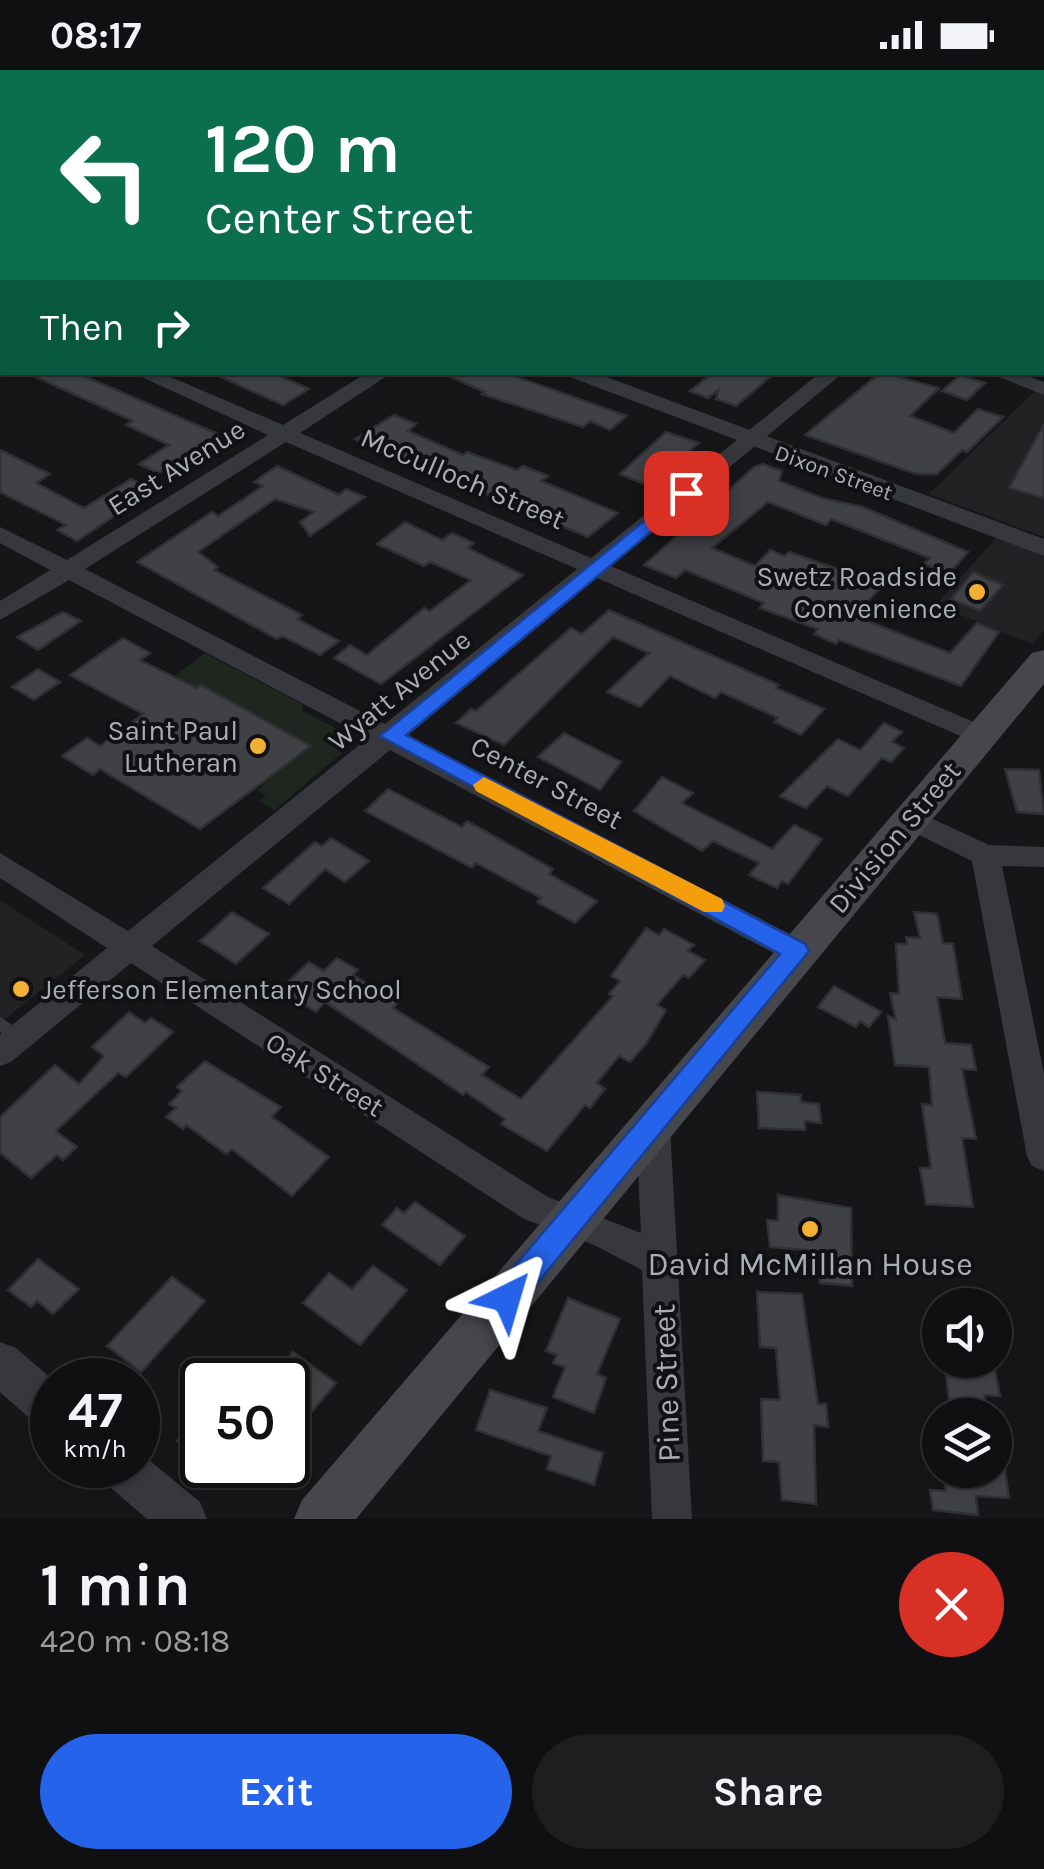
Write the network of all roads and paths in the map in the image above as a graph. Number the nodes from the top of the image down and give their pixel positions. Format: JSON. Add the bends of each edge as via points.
{"nodes":[{"id":1,"x":148,"y":375,"type":"edge"},
{"id":2,"x":378,"y":375,"type":"edge"},
{"id":3,"x":578,"y":375,"type":"edge"},
{"id":4,"x":830,"y":375,"type":"edge"},
{"id":5,"x":1006,"y":375,"type":"edge"},
{"id":6,"x":1044,"y":388,"type":"edge"},
{"id":7,"x":286,"y":434,"type":"junction"},
{"id":8,"x":750,"y":441,"type":"junction"},
{"id":9,"x":0,"y":534,"type":"edge"},
{"id":10,"x":1044,"y":548,"type":"edge"},
{"id":11,"x":594,"y":568,"type":"junction"},
{"id":12,"x":68,"y":569,"type":"junction"},
{"id":13,"x":0,"y":612,"type":"edge"},
{"id":14,"x":1044,"y":661,"type":"edge"},
{"id":15,"x":982,"y":735,"type":"junction"},
{"id":16,"x":391,"y":736,"type":"junction"},
{"id":17,"x":910,"y":818,"type":"junction"},
{"id":18,"x":985,"y":854,"type":"junction"},
{"id":19,"x":1044,"y":857,"type":"edge"},
{"id":20,"x":0,"y":864,"type":"edge"},
{"id":21,"x":128,"y":950,"type":"junction"},
{"id":22,"x":796,"y":951,"type":"junction"},
{"id":23,"x":6,"y":1038,"type":"edge"},
{"id":24,"x":653,"y":1128,"type":"junction"},
{"id":25,"x":1044,"y":1156,"type":"edge"},
{"id":26,"x":572,"y":1221,"type":"junction"},
{"id":27,"x":661,"y":1262,"type":"junction"},
{"id":28,"x":0,"y":1363,"type":"edge"},
{"id":29,"x":30,"y":1389,"type":"edge"},
{"id":30,"x":146,"y":1488,"type":"edge"},
{"id":31,"x":183,"y":1519,"type":"edge"},
{"id":32,"x":321,"y":1519,"type":"edge"},
{"id":33,"x":672,"y":1519,"type":"edge"}],
"edges":[{"from":1,"to":7,"type":"street","name":"McCulloch Street"},
{"from":2,"to":7,"type":"street","name":"East Avenue"},
{"from":3,"to":8,"type":"street","name":"Dixon Street"},
{"from":4,"to":8,"type":"street","name":"Wyatt Avenue"},
{"from":5,"to":6,"type":"street"},
{"from":7,"to":11,"type":"street","name":"McCulloch Street"},
{"from":7,"to":12,"type":"street","name":"East Avenue"},
{"from":8,"to":10,"type":"street","name":"Dixon Street"},
{"from":8,"to":11,"type":"street","name":"Wyatt Avenue"},
{"from":9,"to":12,"type":"street","name":"Center Street"},
{"from":11,"to":15,"type":"street","name":"McCulloch Street"},
{"from":11,"to":16,"type":"street","name":"Wyatt Avenue"},
{"from":12,"to":13,"type":"street","name":"East Avenue"},
{"from":12,"to":16,"type":"street","name":"Center Street"},
{"from":14,"to":15,"type":"main road","name":"Division Street"},
{"from":15,"to":17,"type":"main road","name":"Division Street"},
{"from":16,"to":21,"type":"street","name":"Wyatt Avenue"},
{"from":16,"to":22,"type":"street","name":"Center Street"},
{"from":17,"to":18,"type":"street"},
{"from":17,"to":22,"type":"main road","name":"Division Street"},
{"from":18,"to":19,"type":"street"},
{"from":18,"to":25,"type":"street"},
{"from":20,"to":21,"type":"street","name":"Oak Street"},
{"from":21,"to":23,"type":"street","name":"Wyatt Avenue"},
{"from":21,"to":26,"type":"street","name":"Oak Street","via":[[536,1208]]},
{"from":22,"to":24,"type":"main road","name":"Division Street"},
{"from":24,"to":26,"type":"main road","name":"Division Street"},
{"from":24,"to":27,"type":"street","name":"Pine Street"},
{"from":26,"to":27,"type":"street","name":"Oak Street"},
{"from":26,"to":32,"type":"main road","name":"Division Street"},
{"from":27,"to":33,"type":"street","name":"Pine Street"},
{"from":28,"to":29,"type":"street"},
{"from":30,"to":31,"type":"street"}]}
